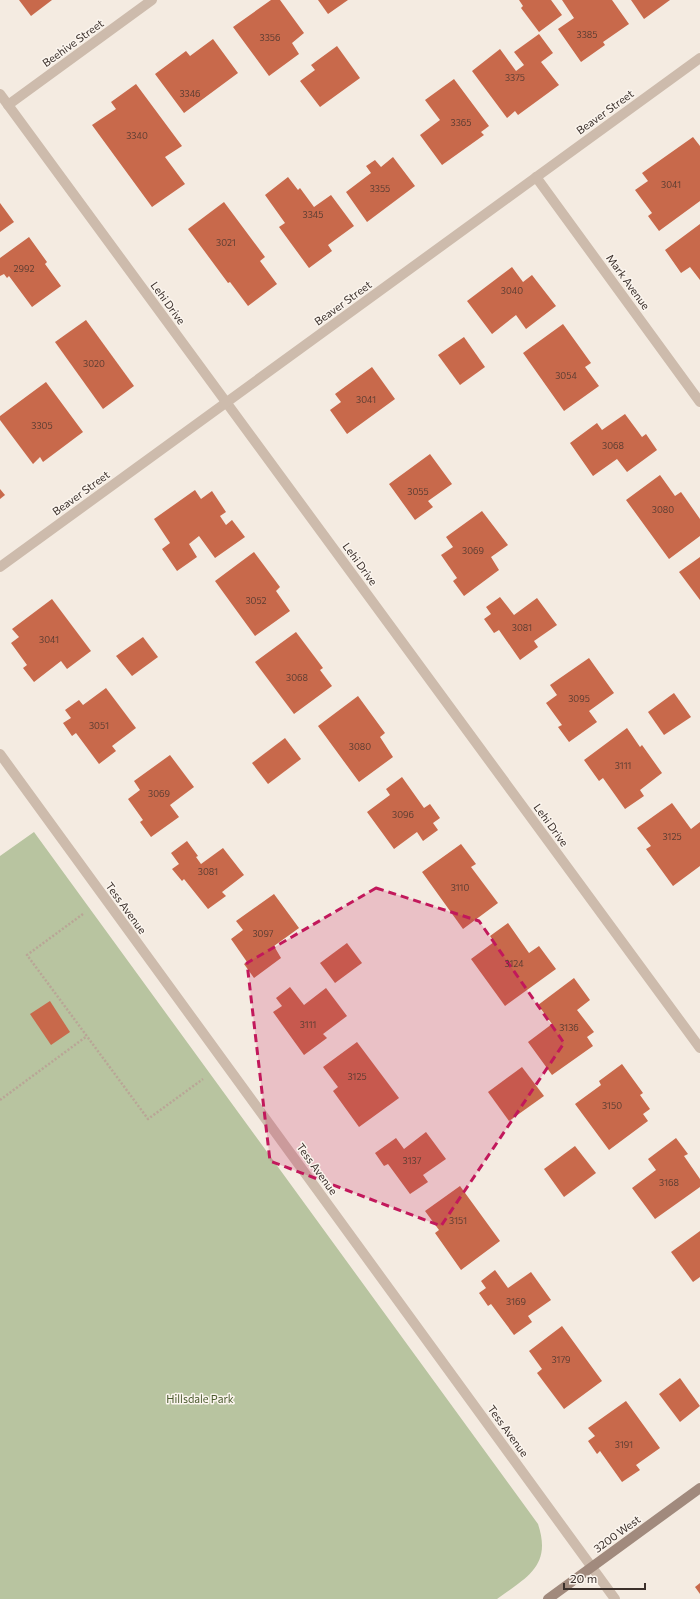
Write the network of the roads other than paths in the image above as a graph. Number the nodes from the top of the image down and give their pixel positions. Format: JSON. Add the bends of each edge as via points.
{"nodes":[{"id":1,"x":152,"y":0,"type":"edge"},
{"id":2,"x":700,"y":58,"type":"edge"},
{"id":3,"x":0,"y":94,"type":"edge"},
{"id":4,"x":8,"y":105,"type":"junction"},
{"id":5,"x":536,"y":177,"type":"junction"},
{"id":6,"x":226,"y":402,"type":"junction"},
{"id":7,"x":700,"y":402,"type":"edge"},
{"id":8,"x":0,"y":567,"type":"edge"},
{"id":9,"x":0,"y":754,"type":"edge"},
{"id":10,"x":700,"y":1048,"type":"edge"},
{"id":11,"x":700,"y":1488,"type":"edge"},
{"id":12,"x":592,"y":1568,"type":"junction"},
{"id":13,"x":548,"y":1599,"type":"edge"},
{"id":14,"x":615,"y":1599,"type":"edge"}],
"edges":[{"from":1,"to":4,"type":"street","name":"Beehive Street"},
{"from":2,"to":5,"type":"street","name":"Beaver Street"},
{"from":3,"to":4,"type":"street","name":"Lehi Drive"},
{"from":4,"to":6,"type":"street","name":"Lehi Drive"},
{"from":5,"to":6,"type":"street","name":"Beaver Street"},
{"from":5,"to":7,"type":"street","name":"Mark Avenue"},
{"from":6,"to":8,"type":"street","name":"Beaver Street"},
{"from":6,"to":10,"type":"street","name":"Lehi Drive"},
{"from":9,"to":12,"type":"street","name":"Tess Avenue"},
{"from":11,"to":12,"type":"main road","name":"3200 West"},
{"from":12,"to":13,"type":"main road","name":"3200 West"},
{"from":12,"to":14,"type":"street","name":"Tess Avenue"}]}
